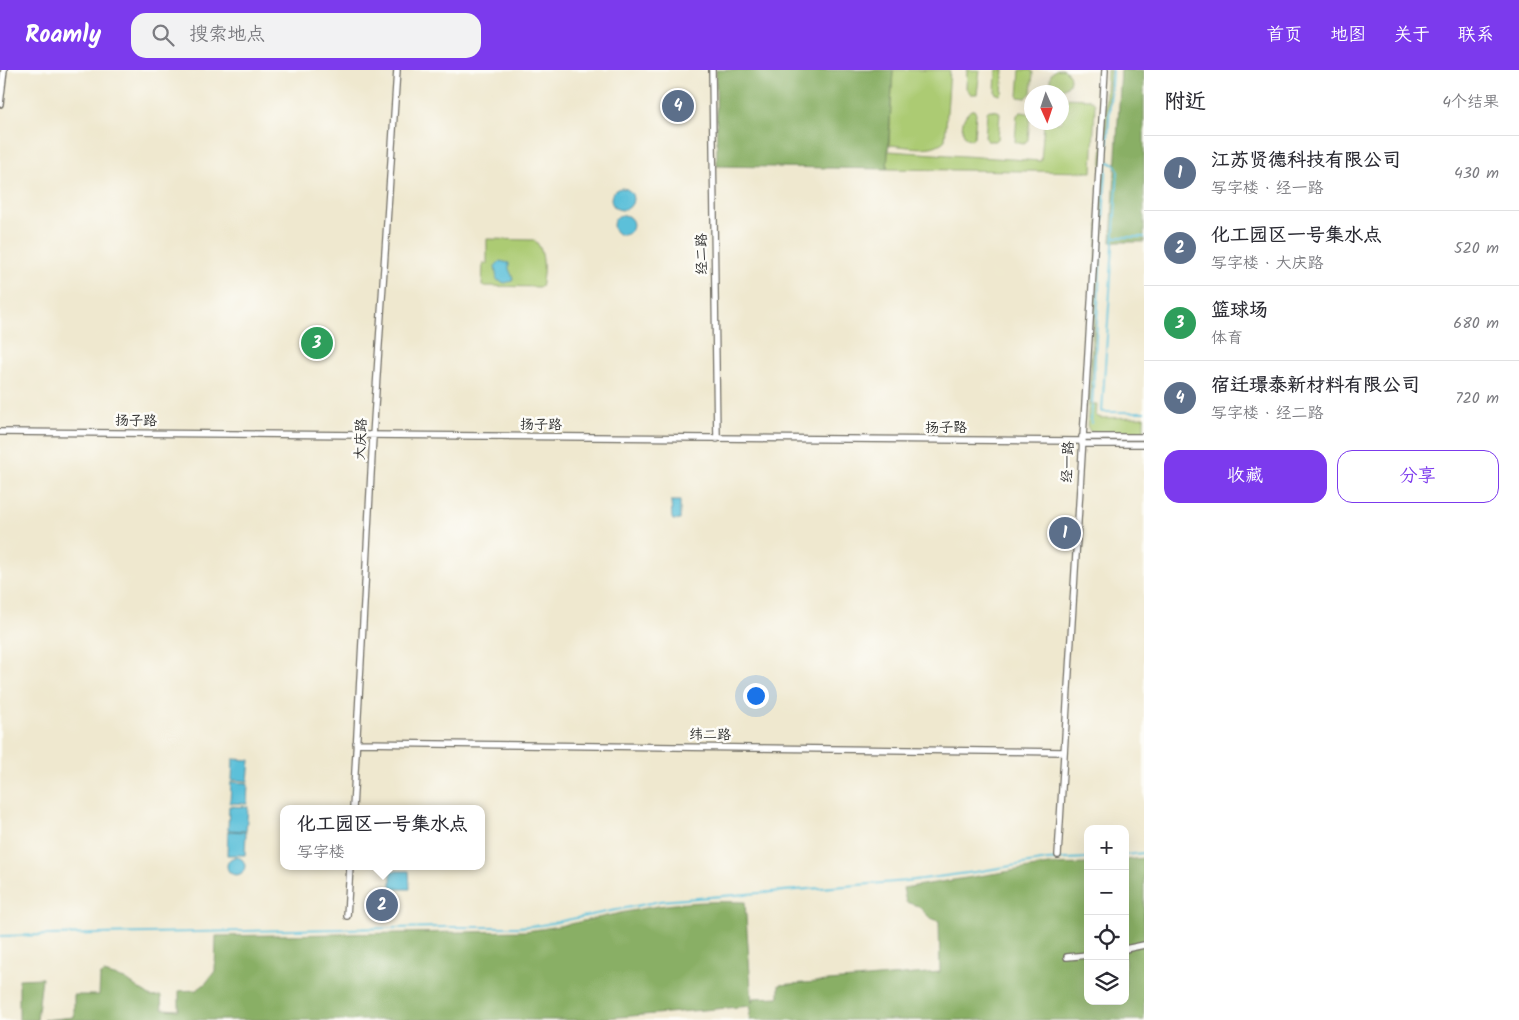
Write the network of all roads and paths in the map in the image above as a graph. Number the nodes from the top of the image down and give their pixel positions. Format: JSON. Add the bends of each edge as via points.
{"nodes":[{"id":1,"x":4,"y":70,"type":"edge"},
{"id":2,"x":397,"y":70,"type":"edge"},
{"id":3,"x":712,"y":70,"type":"edge"},
{"id":4,"x":1104,"y":70,"type":"edge"},
{"id":5,"x":0,"y":104,"type":"edge"},
{"id":6,"x":0,"y":432,"type":"edge"},
{"id":7,"x":373,"y":436,"type":"junction"},
{"id":8,"x":1144,"y":437,"type":"edge"},
{"id":9,"x":717,"y":438,"type":"junction"},
{"id":10,"x":1082,"y":441,"type":"junction"},
{"id":11,"x":1144,"y":444,"type":"edge"},
{"id":12,"x":356,"y":744,"type":"junction"},
{"id":13,"x":1064,"y":752,"type":"junction"},
{"id":14,"x":353,"y":805,"type":"edge"},
{"id":15,"x":1058,"y":855,"type":"dead end"},
{"id":16,"x":350,"y":870,"type":"edge"},
{"id":17,"x":347,"y":916,"type":"dead end"},
{"id":18,"x":1144,"y":945,"type":"edge"},
{"id":19,"x":1129,"y":948,"type":"edge"},
{"id":20,"x":1084,"y":955,"type":"edge"},
{"id":21,"x":1067,"y":957,"type":"dead end"}],
"edges":[{"from":1,"to":5,"type":"street"},
{"from":2,"to":7,"type":"street","name":"大庆路"},
{"from":3,"to":9,"type":"street","name":"经二路"},
{"from":4,"to":10,"type":"street","name":"经一路"},
{"from":6,"to":7,"type":"street","name":"扬子路"},
{"from":7,"to":9,"type":"street","name":"扬子路"},
{"from":7,"to":12,"type":"street","name":"大庆路"},
{"from":8,"to":10,"type":"street","name":"扬子路"},
{"from":9,"to":10,"type":"street","name":"扬子路"},
{"from":10,"to":11,"type":"street","name":"扬子路"},
{"from":10,"to":13,"type":"street","name":"经一路"},
{"from":12,"to":13,"type":"street","name":"纬二路"},
{"from":12,"to":14,"type":"street","name":"大庆路"},
{"from":13,"to":15,"type":"street","name":"经一路"},
{"from":16,"to":17,"type":"street"},
{"from":18,"to":19,"type":"street"},
{"from":20,"to":21,"type":"street"}]}
